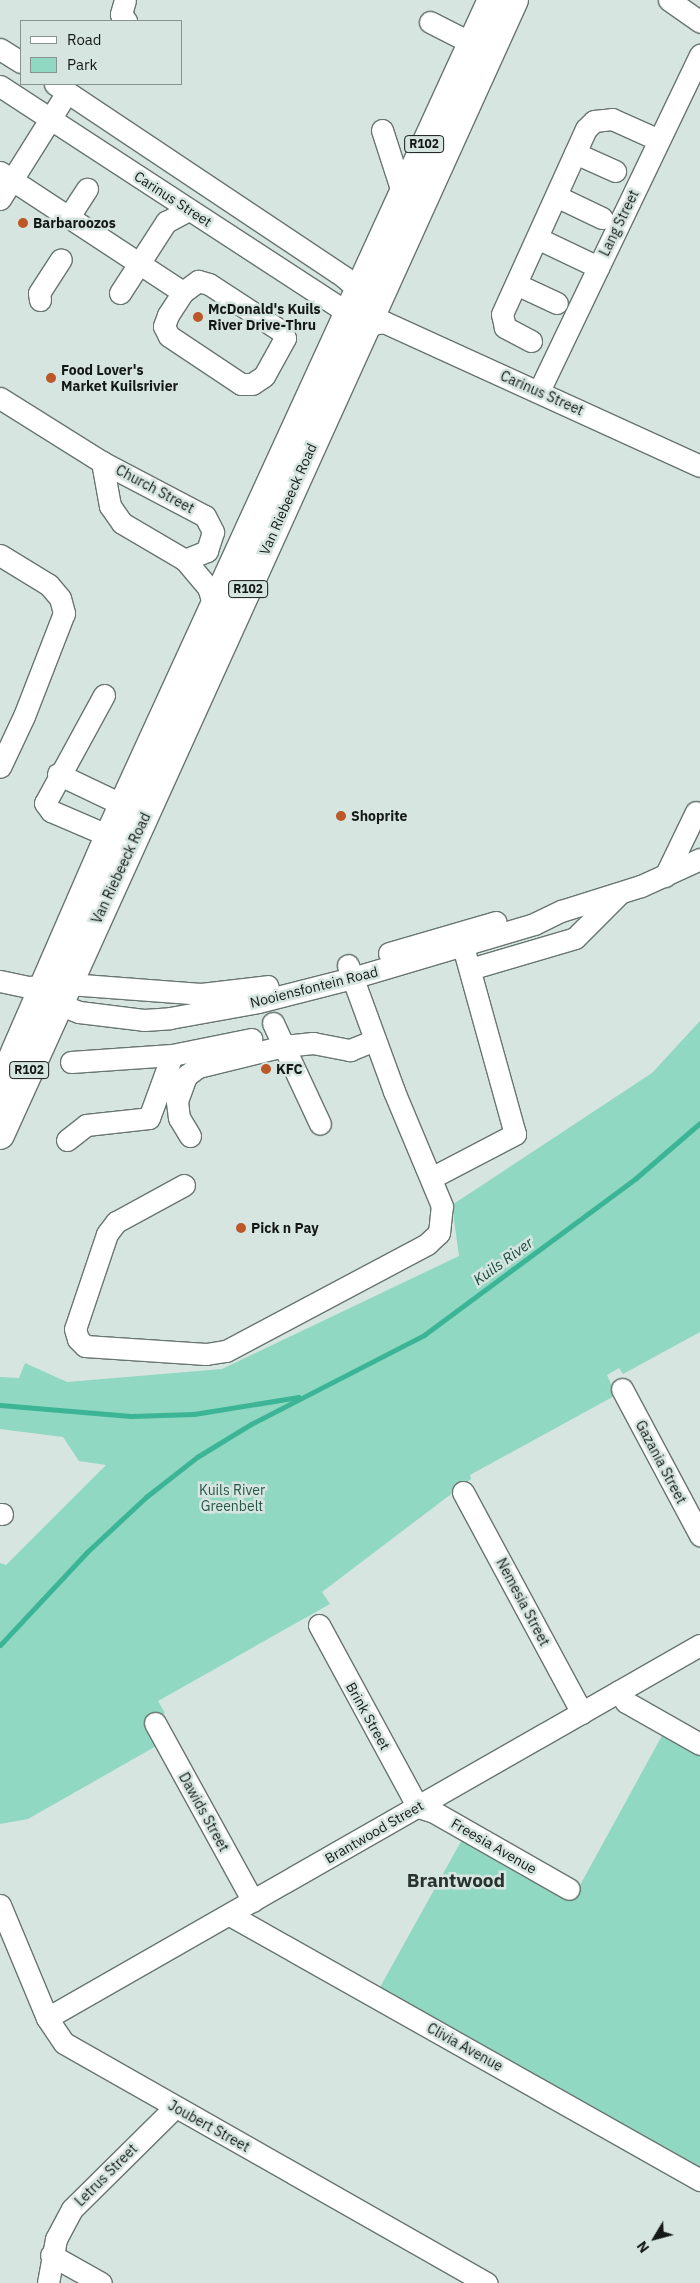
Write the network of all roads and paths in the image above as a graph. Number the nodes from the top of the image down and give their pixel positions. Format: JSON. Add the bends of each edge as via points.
{"nodes":[{"id":1,"x":125,"y":0,"type":"edge"},
{"id":2,"x":492,"y":0,"type":"edge"},
{"id":3,"x":514,"y":0,"type":"edge"},
{"id":4,"x":669,"y":0,"type":"edge"},
{"id":5,"x":125,"y":20,"type":"edge"},
{"id":6,"x":430,"y":22,"type":"dead end"},
{"id":7,"x":700,"y":22,"type":"edge"},
{"id":8,"x":480,"y":48,"type":"junction"},
{"id":9,"x":0,"y":49,"type":"edge"},
{"id":10,"x":700,"y":55,"type":"edge"},
{"id":11,"x":20,"y":61,"type":"edge"},
{"id":12,"x":0,"y":86,"type":"edge"},
{"id":13,"x":61,"y":88,"type":"edge"},
{"id":14,"x":51,"y":118,"type":"junction"},
{"id":15,"x":382,"y":130,"type":"dead end"},
{"id":16,"x":660,"y":140,"type":"junction"},
{"id":17,"x":575,"y":153,"type":"junction"},
{"id":18,"x":615,"y":171,"type":"dead end"},
{"id":19,"x":6,"y":176,"type":"edge"},
{"id":20,"x":87,"y":189,"type":"dead end"},
{"id":21,"x":402,"y":192,"type":"junction"},
{"id":22,"x":556,"y":196,"type":"junction"},
{"id":23,"x":0,"y":199,"type":"edge"},
{"id":24,"x":189,"y":210,"type":"junction"},
{"id":25,"x":68,"y":218,"type":"junction"},
{"id":26,"x":602,"y":218,"type":"dead end"},
{"id":27,"x":537,"y":238,"type":"junction"},
{"id":28,"x":61,"y":259,"type":"dead end"},
{"id":29,"x":139,"y":263,"type":"junction"},
{"id":30,"x":598,"y":267,"type":"junction"},
{"id":31,"x":516,"y":284,"type":"junction"},
{"id":32,"x":183,"y":292,"type":"junction"},
{"id":33,"x":120,"y":293,"type":"dead end"},
{"id":34,"x":40,"y":300,"type":"dead end"},
{"id":35,"x":557,"y":303,"type":"dead end"},
{"id":36,"x":366,"y":311,"type":"junction"},
{"id":37,"x":531,"y":342,"type":"dead end"},
{"id":38,"x":539,"y":391,"type":"junction"},
{"id":39,"x":0,"y":398,"type":"edge"},
{"id":40,"x":102,"y":462,"type":"junction"},
{"id":41,"x":700,"y":466,"type":"edge"},
{"id":42,"x":0,"y":555,"type":"edge"},
{"id":43,"x":185,"y":560,"type":"junction"},
{"id":44,"x":214,"y":607,"type":"junction"},
{"id":45,"x":104,"y":695,"type":"dead end"},
{"id":46,"x":0,"y":766,"type":"edge"},
{"id":47,"x":58,"y":774,"type":"junction"},
{"id":48,"x":123,"y":805,"type":"junction"},
{"id":49,"x":696,"y":812,"type":"dead end"},
{"id":50,"x":109,"y":836,"type":"junction"},
{"id":51,"x":700,"y":859,"type":"edge"},
{"id":52,"x":665,"y":876,"type":"junction"},
{"id":53,"x":620,"y":893,"type":"junction"},
{"id":54,"x":561,"y":911,"type":"junction"},
{"id":55,"x":463,"y":947,"type":"junction"},
{"id":56,"x":470,"y":969,"type":"junction"},
{"id":57,"x":350,"y":972,"type":"junction"},
{"id":58,"x":0,"y":981,"type":"edge"},
{"id":59,"x":48,"y":991,"type":"junction"},
{"id":60,"x":238,"y":1006,"type":"junction"},
{"id":61,"x":273,"y":1023,"type":"dead end"},
{"id":62,"x":375,"y":1040,"type":"junction"},
{"id":63,"x":254,"y":1045,"type":"junction"},
{"id":64,"x":284,"y":1046,"type":"junction"},
{"id":65,"x":172,"y":1055,"type":"junction"},
{"id":66,"x":71,"y":1062,"type":"dead end"},
{"id":67,"x":0,"y":1087,"type":"edge"},
{"id":68,"x":320,"y":1124,"type":"dead end"},
{"id":69,"x":0,"y":1135,"type":"edge"},
{"id":70,"x":190,"y":1136,"type":"dead end"},
{"id":71,"x":67,"y":1140,"type":"dead end"},
{"id":72,"x":431,"y":1178,"type":"junction"},
{"id":73,"x":184,"y":1185,"type":"dead end"},
{"id":74,"x":622,"y":1388,"type":"dead end"},
{"id":75,"x":463,"y":1492,"type":"dead end"},
{"id":76,"x":700,"y":1535,"type":"edge"},
{"id":77,"x":319,"y":1625,"type":"dead end"},
{"id":78,"x":700,"y":1645,"type":"edge"},
{"id":79,"x":619,"y":1691,"type":"junction"},
{"id":80,"x":582,"y":1713,"type":"junction"},
{"id":81,"x":155,"y":1723,"type":"dead end"},
{"id":82,"x":700,"y":1744,"type":"edge"},
{"id":83,"x":418,"y":1807,"type":"junction"},
{"id":84,"x":569,"y":1889,"type":"dead end"},
{"id":85,"x":253,"y":1901,"type":"junction"},
{"id":86,"x":0,"y":1905,"type":"edge"},
{"id":87,"x":230,"y":1915,"type":"junction"},
{"id":88,"x":47,"y":2018,"type":"junction"},
{"id":89,"x":175,"y":2107,"type":"junction"},
{"id":90,"x":700,"y":2180,"type":"edge"},
{"id":91,"x":51,"y":2255,"type":"junction"},
{"id":92,"x":48,"y":2283,"type":"edge"},
{"id":93,"x":101,"y":2283,"type":"edge"},
{"id":94,"x":487,"y":2283,"type":"edge"}],
"edges":[{"from":1,"to":5,"type":"street","via":[[121,14]]},
{"from":2,"to":8,"type":"main road","name":"Van Riebeeck Road","number":"R102"},
{"from":3,"to":8,"type":"main road","name":"Van Riebeeck Road","number":"R102"},
{"from":4,"to":7,"type":"street"},
{"from":6,"to":8,"type":"street"},
{"from":8,"to":21,"type":"main road","name":"Van Riebeeck Road","number":"R102"},
{"from":8,"to":36,"type":"main road","name":"Van Riebeeck Road","number":"R102"},
{"from":9,"to":11,"type":"street"},
{"from":10,"to":16,"type":"street","name":"Lang Street"},
{"from":12,"to":14,"type":"street","name":"Carinus Street"},
{"from":13,"to":14,"type":"street"},
{"from":13,"to":36,"type":"street","name":"Carinus Street"},
{"from":14,"to":19,"type":"street"},
{"from":14,"to":24,"type":"street","name":"Carinus Street"},
{"from":15,"to":21,"type":"street"},
{"from":16,"to":17,"type":"street","via":[[603,118],[586,129]]},
{"from":16,"to":30,"type":"street","name":"Lang Street"},
{"from":17,"to":18,"type":"street"},
{"from":17,"to":22,"type":"street"},
{"from":19,"to":23,"type":"street"},
{"from":19,"to":25,"type":"street"},
{"from":20,"to":25,"type":"street"},
{"from":21,"to":36,"type":"main road","name":"Van Riebeeck Road","number":"R102"},
{"from":22,"to":26,"type":"street"},
{"from":22,"to":27,"type":"street"},
{"from":24,"to":29,"type":"street","via":[[166,222]]},
{"from":24,"to":36,"type":"street","name":"Carinus Street"},
{"from":25,"to":29,"type":"street"},
{"from":27,"to":30,"type":"street"},
{"from":27,"to":31,"type":"street"},
{"from":28,"to":34,"type":"street","via":[[39,293]]},
{"from":29,"to":32,"type":"street"},
{"from":29,"to":33,"type":"street"},
{"from":30,"to":38,"type":"street","name":"Lang Street"},
{"from":31,"to":35,"type":"street"},
{"from":31,"to":37,"type":"street","via":[[502,321],[505,327]]},
{"from":32,"to":32,"type":"street","via":[[198,282],[209,284],[281,331],[285,338],[282,347],[264,376],[252,384],[241,384],[169,336],[164,326]]},
{"from":36,"to":38,"type":"street","name":"Carinus Street"},
{"from":36,"to":44,"type":"main road","name":"Van Riebeeck Road","number":"R102"},
{"from":36,"to":59,"type":"main road","name":"Van Riebeeck Road","number":"R102"},
{"from":38,"to":41,"type":"street","name":"Carinus Street"},
{"from":39,"to":40,"type":"street","name":"Church Street"},
{"from":40,"to":43,"type":"street","name":"Church Street","via":[[114,515]]},
{"from":40,"to":43,"type":"street","name":"Church Street","via":[[205,516],[213,532],[213,540],[202,554]]},
{"from":42,"to":46,"type":"street","via":[[49,585],[60,598],[64,613],[24,716]]},
{"from":43,"to":44,"type":"street","name":"Church Street","via":[[208,587]]},
{"from":44,"to":48,"type":"main road","name":"Van Riebeeck Road","number":"R102"},
{"from":45,"to":47,"type":"street"},
{"from":47,"to":48,"type":"street"},
{"from":47,"to":50,"type":"street","via":[[45,803],[46,808]]},
{"from":48,"to":50,"type":"main road","name":"Van Riebeeck Road","number":"R102"},
{"from":49,"to":52,"type":"street"},
{"from":50,"to":59,"type":"main road","name":"Van Riebeeck Road","number":"R102"},
{"from":51,"to":52,"type":"street","name":"Nooiensfontein Road"},
{"from":52,"to":53,"type":"street","name":"Nooiensfontein Road"},
{"from":53,"to":54,"type":"street","name":"Nooiensfontein Road"},
{"from":53,"to":56,"type":"street","via":[[575,938]]},
{"from":54,"to":55,"type":"street","name":"Nooiensfontein Road","via":[[534,924]]},
{"from":54,"to":57,"type":"street","name":"Nooiensfontein Road","via":[[529,914],[455,933]]},
{"from":55,"to":56,"type":"street"},
{"from":55,"to":57,"type":"street","name":"Nooiensfontein Road"},
{"from":56,"to":72,"type":"street","via":[[515,1134]]},
{"from":57,"to":59,"type":"street","name":"Nooiensfontein Road","via":[[201,994]]},
{"from":57,"to":60,"type":"street","name":"Nooiensfontein Road"},
{"from":57,"to":62,"type":"street"},
{"from":58,"to":59,"type":"street"},
{"from":59,"to":60,"type":"street","name":"Nooiensfontein Road","via":[[103,1017],[144,1020]]},
{"from":59,"to":67,"type":"main road","name":"Van Riebeeck Road","number":"R102"},
{"from":59,"to":69,"type":"main road","name":"Van Riebeeck Road","number":"R102"},
{"from":60,"to":63,"type":"street"},
{"from":61,"to":64,"type":"street"},
{"from":62,"to":64,"type":"street","via":[[350,1050],[313,1043]]},
{"from":62,"to":72,"type":"street"},
{"from":63,"to":64,"type":"street"},
{"from":63,"to":65,"type":"street"},
{"from":63,"to":70,"type":"street","via":[[198,1067],[186,1076],[178,1093],[177,1110]]},
{"from":64,"to":68,"type":"street"},
{"from":65,"to":66,"type":"street"},
{"from":65,"to":71,"type":"street","via":[[150,1118],[86,1125]]},
{"from":72,"to":73,"type":"street","via":[[442,1206],[442,1219],[439,1233],[427,1244],[226,1351],[206,1354],[85,1346],[75,1329],[107,1234],[116,1222]]},
{"from":74,"to":76,"type":"street","name":"Gazania Street"},
{"from":75,"to":80,"type":"street","name":"Nemesia Street"},
{"from":77,"to":83,"type":"street","name":"Brink Street"},
{"from":78,"to":79,"type":"street","name":"Brantwood Street"},
{"from":79,"to":80,"type":"street","name":"Brantwood Street"},
{"from":79,"to":82,"type":"street","via":[[626,1702]]},
{"from":80,"to":83,"type":"street","name":"Brantwood Street"},
{"from":81,"to":85,"type":"street","name":"Dawids Street"},
{"from":83,"to":84,"type":"street","name":"Freesia Avenue","via":[[434,1812]]},
{"from":83,"to":85,"type":"street","name":"Brantwood Street"},
{"from":85,"to":87,"type":"street","name":"Brantwood Street"},
{"from":86,"to":88,"type":"street","name":"Joubert Street"},
{"from":87,"to":88,"type":"street","name":"Brantwood Street"},
{"from":87,"to":90,"type":"street","name":"Clivia Avenue"},
{"from":88,"to":89,"type":"street","name":"Joubert Street","via":[[64,2043]]},
{"from":89,"to":91,"type":"street","name":"Letrus Street","via":[[83,2196],[63,2223]]},
{"from":89,"to":94,"type":"street","name":"Joubert Street"},
{"from":91,"to":92,"type":"street","name":"Letrus Street"},
{"from":91,"to":93,"type":"street"}]}
